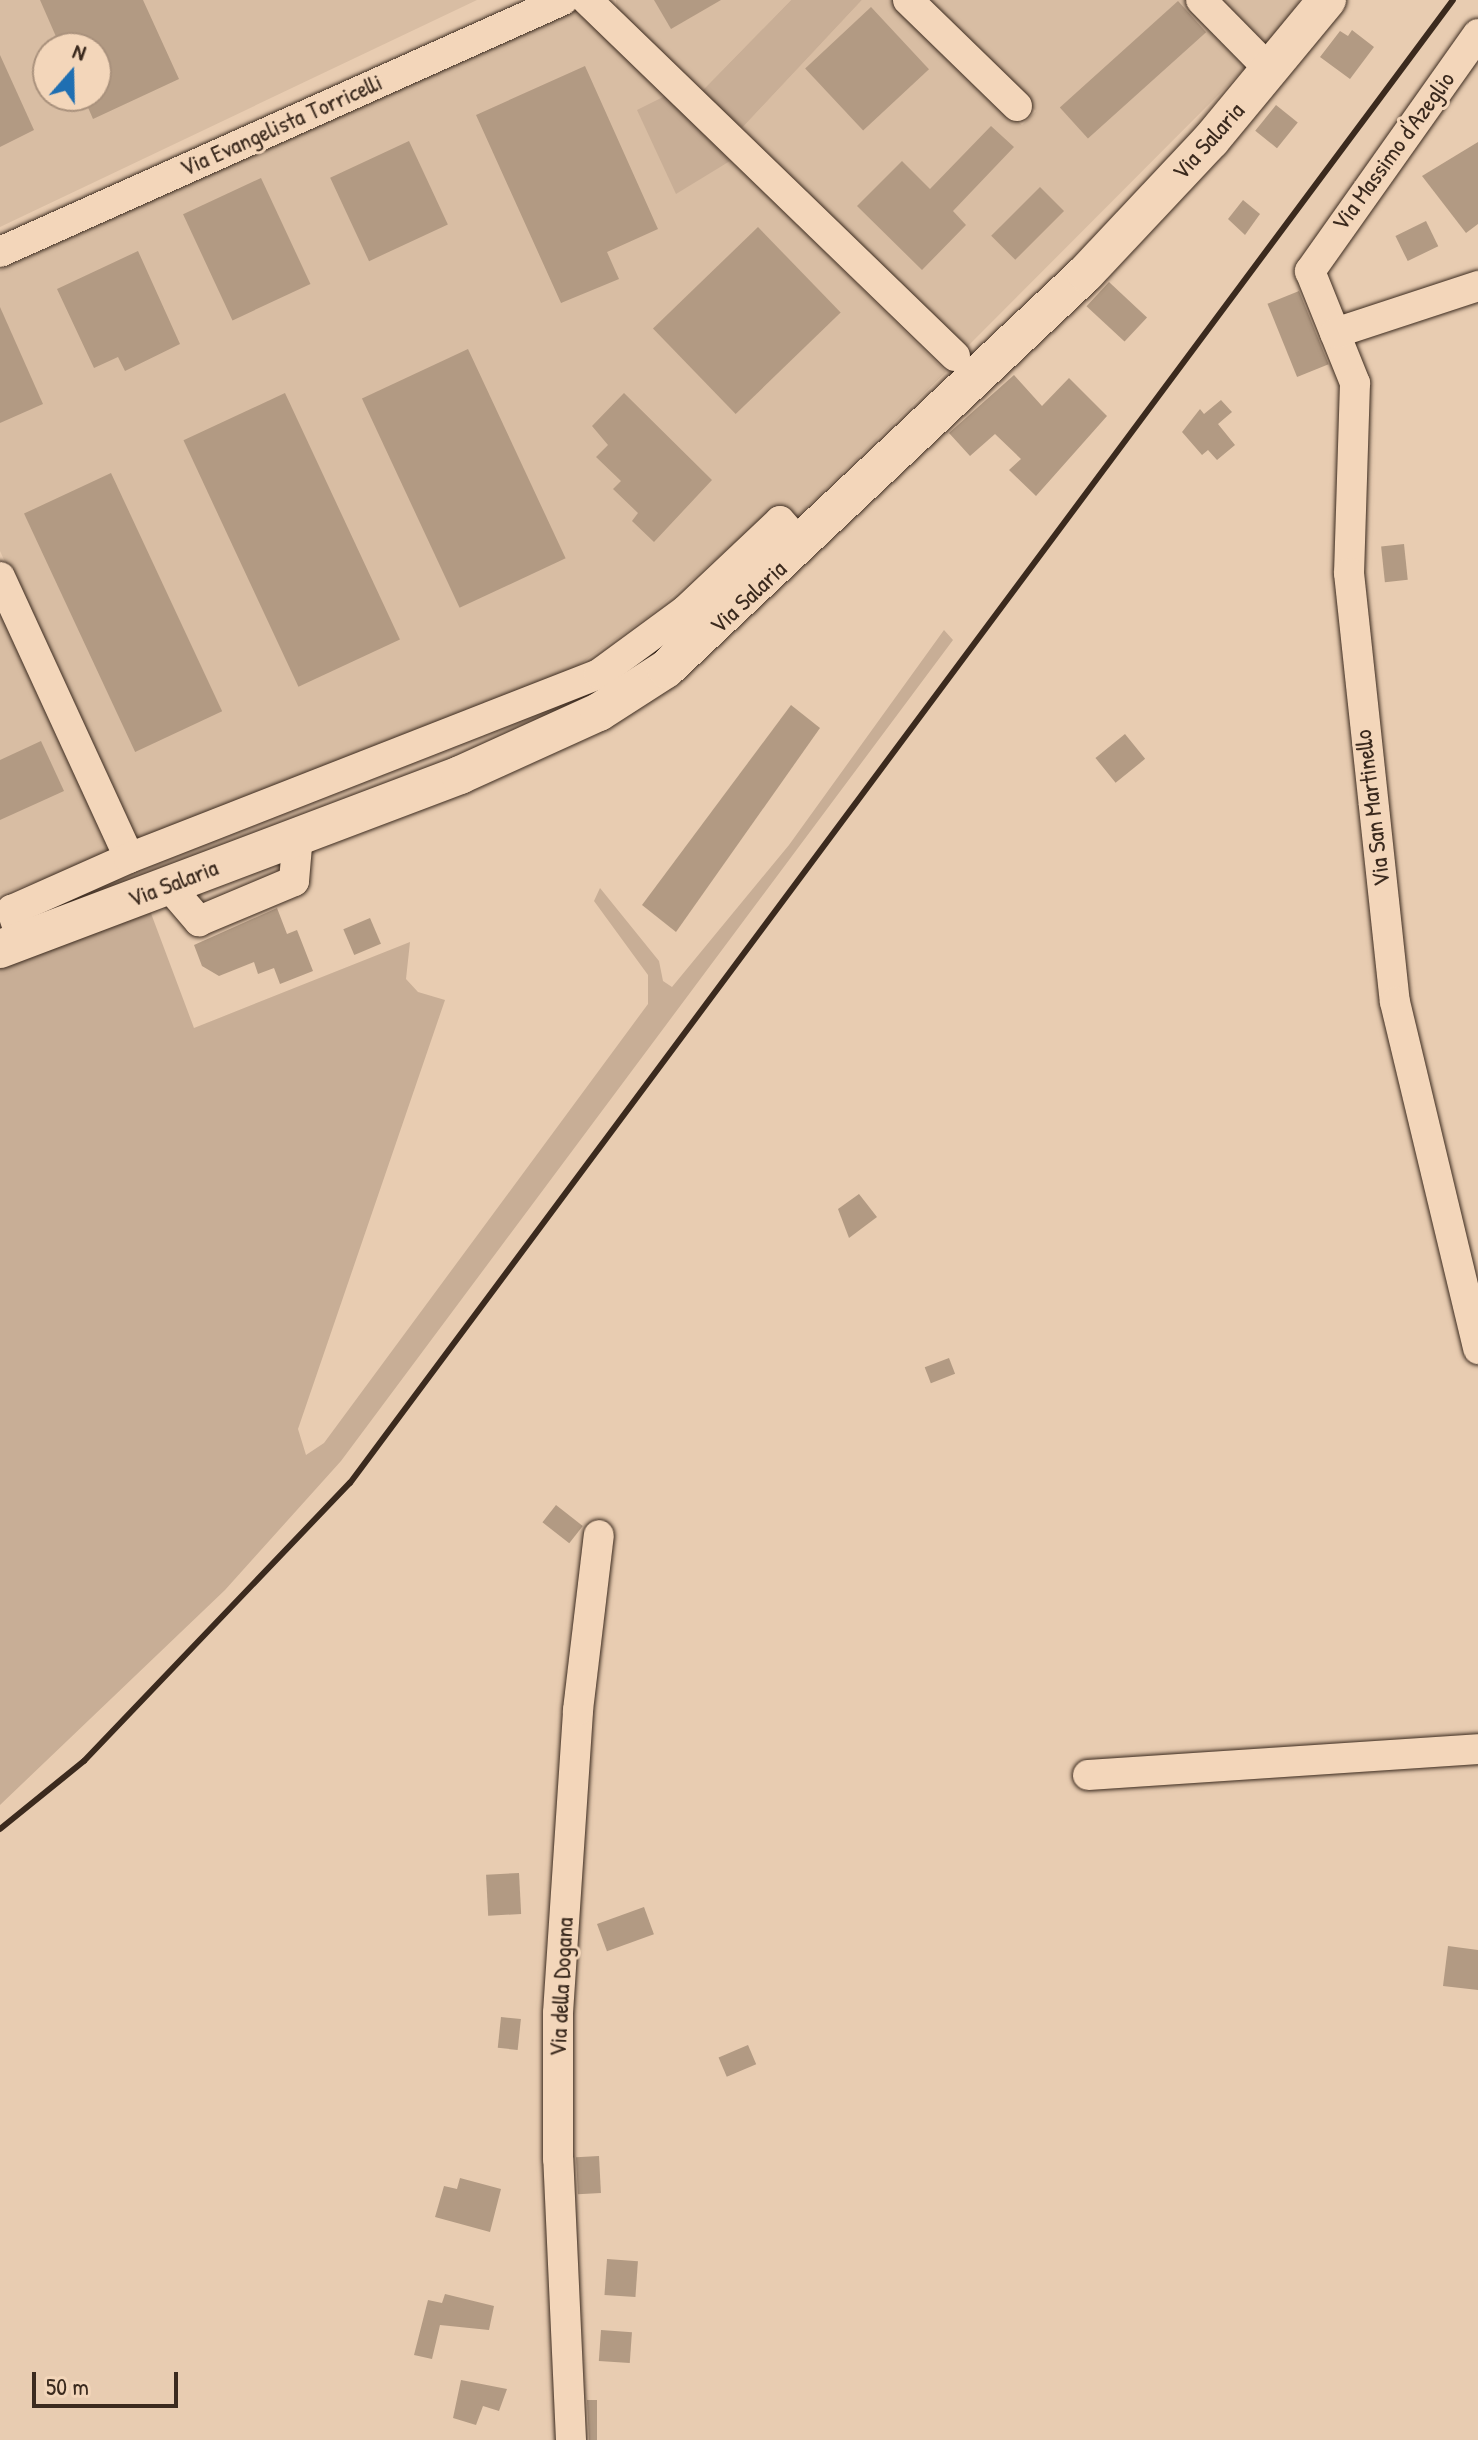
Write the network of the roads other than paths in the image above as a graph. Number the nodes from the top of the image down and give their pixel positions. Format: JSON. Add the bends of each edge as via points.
{"nodes":[{"id":1,"x":563,"y":0,"type":"edge"},
{"id":2,"x":587,"y":0,"type":"edge"},
{"id":3,"x":908,"y":0,"type":"edge"},
{"id":4,"x":1201,"y":0,"type":"edge"},
{"id":5,"x":1327,"y":0,"type":"edge"},
{"id":6,"x":1478,"y":34,"type":"edge"},
{"id":7,"x":1270,"y":70,"type":"junction"},
{"id":8,"x":1017,"y":106,"type":"dead end"},
{"id":9,"x":0,"y":252,"type":"edge"},
{"id":10,"x":1310,"y":268,"type":"joint"},
{"id":11,"x":1478,"y":286,"type":"edge"},
{"id":12,"x":1335,"y":333,"type":"junction"},
{"id":13,"x":955,"y":356,"type":"dead end"},
{"id":14,"x":802,"y":546,"type":"junction"},
{"id":15,"x":0,"y":577,"type":"edge"},
{"id":16,"x":129,"y":858,"type":"junction"},
{"id":17,"x":11,"y":945,"type":"edge"},
{"id":18,"x":1478,"y":1349,"type":"edge"},
{"id":19,"x":599,"y":1535,"type":"dead end"},
{"id":20,"x":1478,"y":1749,"type":"edge"},
{"id":21,"x":1088,"y":1775,"type":"dead end"},
{"id":22,"x":571,"y":2440,"type":"edge"}],
"edges":[{"from":1,"to":9,"type":"street","name":"Via Evangelista Torricelli"},
{"from":2,"to":13,"type":"street"},
{"from":3,"to":8,"type":"street"},
{"from":4,"to":7,"type":"street"},
{"from":5,"to":7,"type":"main road","name":"Via Salaria"},
{"from":6,"to":10,"type":"street","name":"Via Massimo d'Azeglio"},
{"from":7,"to":14,"type":"main road","name":"Via Salaria","via":[[1086,273]]},
{"from":10,"to":12,"type":"street","name":"Via San Martinello"},
{"from":11,"to":12,"type":"street"},
{"from":12,"to":18,"type":"street","name":"Via San Martinello","via":[[1356,393],[1349,573],[1395,1002]]},
{"from":14,"to":16,"type":"street","via":[[780,521],[686,610],[599,674]]},
{"from":14,"to":17,"type":"main road","name":"Via Salaria","via":[[691,650],[620,700],[460,775]]},
{"from":15,"to":16,"type":"street"},
{"from":16,"to":17,"type":"street","via":[[12,910]]},
{"from":19,"to":22,"type":"street","name":"Via della Dogana","via":[[578,1710],[558,2013],[558,2159]]},
{"from":20,"to":21,"type":"street"}]}
